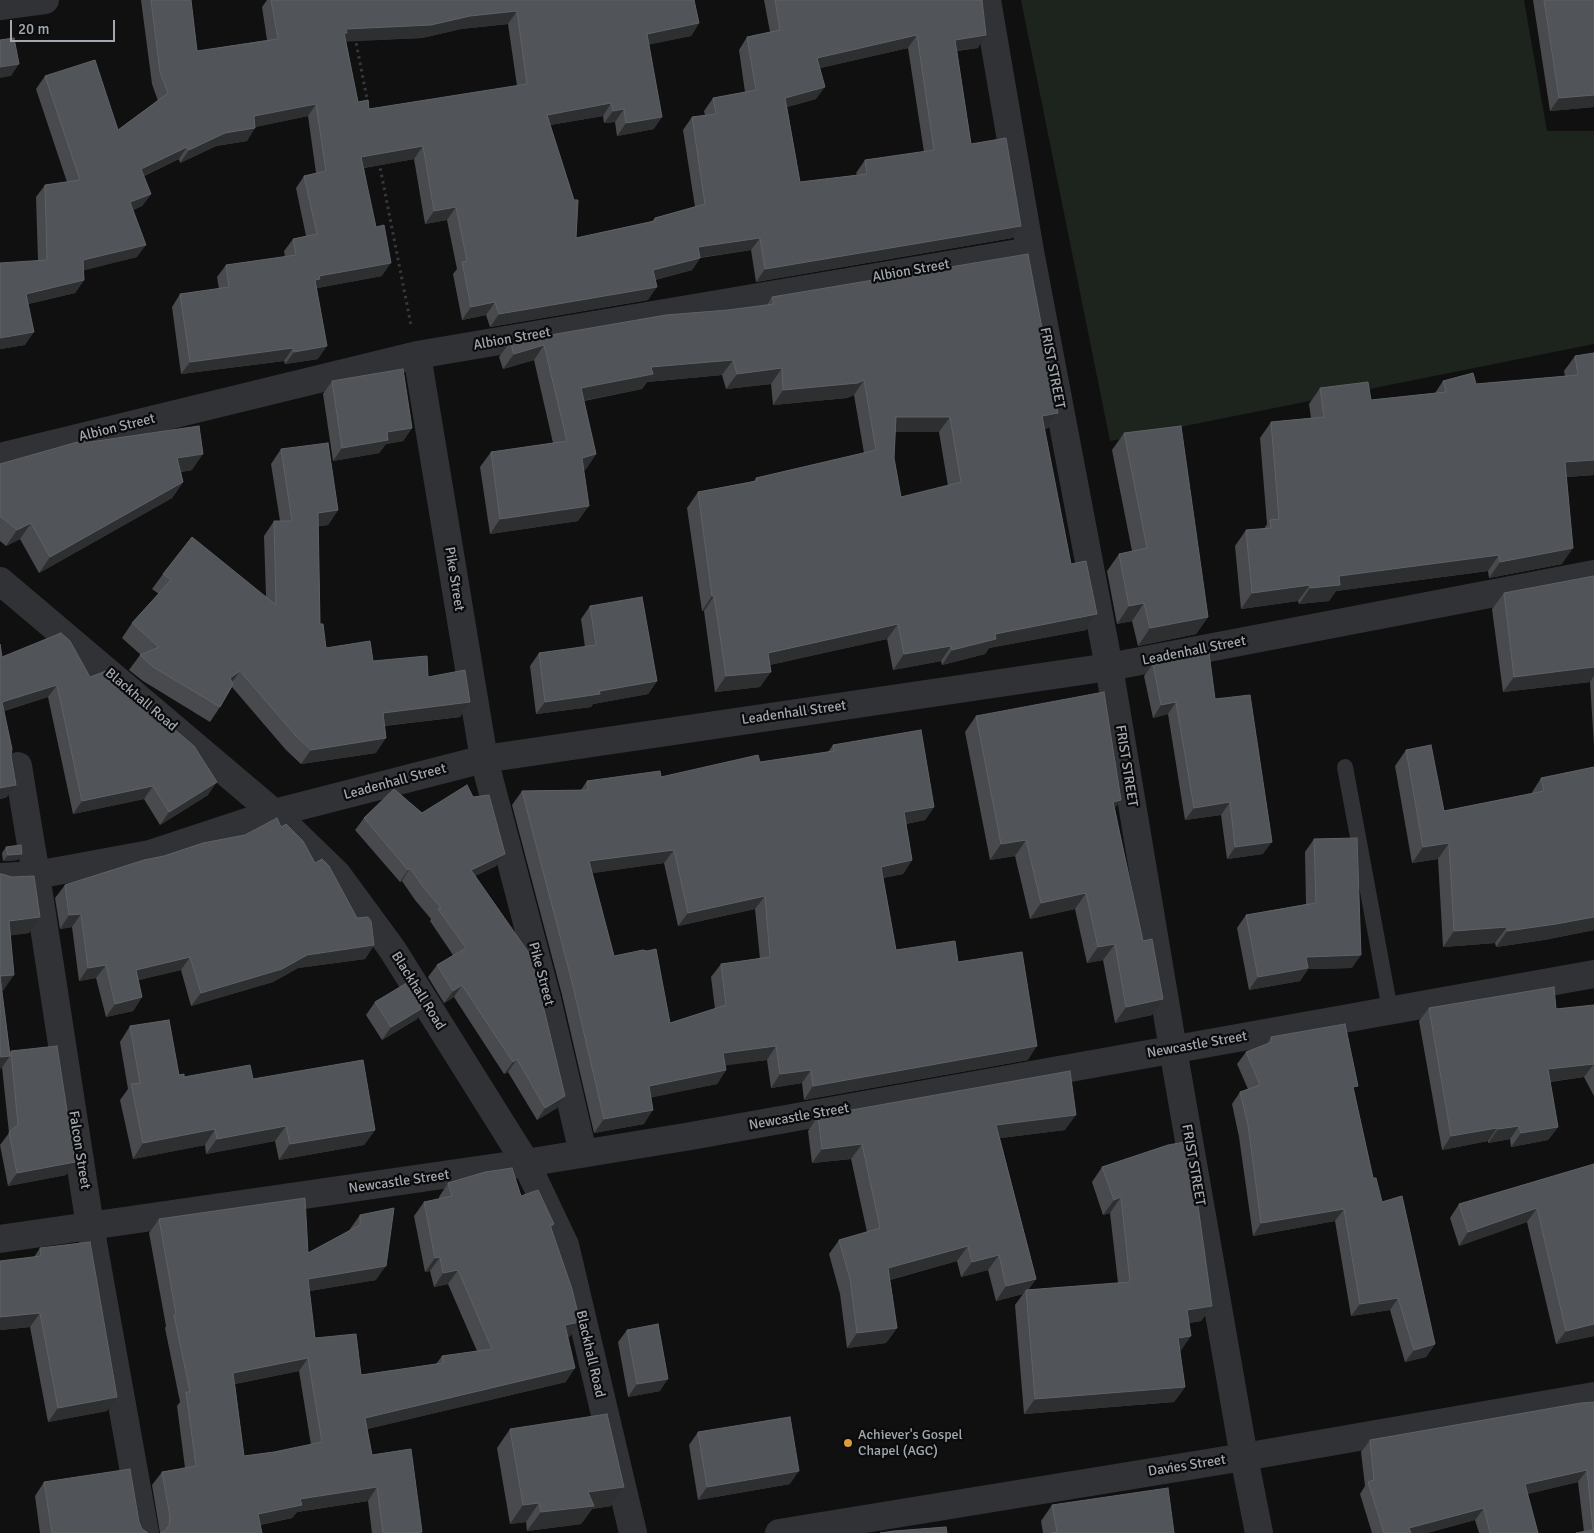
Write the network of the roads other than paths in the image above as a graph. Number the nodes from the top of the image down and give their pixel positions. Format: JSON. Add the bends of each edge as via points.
{"nodes":[{"id":1,"x":45,"y":0,"type":"edge"},
{"id":2,"x":987,"y":0,"type":"edge"},
{"id":3,"x":0,"y":6,"type":"edge"},
{"id":4,"x":1030,"y":251,"type":"junction"},
{"id":5,"x":417,"y":355,"type":"junction"},
{"id":6,"x":0,"y":457,"type":"edge"},
{"id":7,"x":1594,"y":574,"type":"edge"},
{"id":8,"x":0,"y":581,"type":"edge"},
{"id":9,"x":1110,"y":667,"type":"junction"},
{"id":10,"x":484,"y":759,"type":"junction"},
{"id":11,"x":18,"y":766,"type":"dead end"},
{"id":12,"x":1345,"y":767,"type":"dead end"},
{"id":13,"x":274,"y":813,"type":"junction"},
{"id":14,"x":36,"y":875,"type":"junction"},
{"id":15,"x":0,"y":877,"type":"edge"},
{"id":16,"x":1594,"y":974,"type":"edge"},
{"id":17,"x":1390,"y":1010,"type":"junction"},
{"id":18,"x":1173,"y":1050,"type":"junction"},
{"id":19,"x":583,"y":1153,"type":"junction"},
{"id":20,"x":526,"y":1163,"type":"junction"},
{"id":21,"x":90,"y":1226,"type":"junction"},
{"id":22,"x":0,"y":1239,"type":"edge"},
{"id":23,"x":1594,"y":1396,"type":"edge"},
{"id":24,"x":1244,"y":1456,"type":"junction"},
{"id":25,"x":145,"y":1533,"type":"edge"},
{"id":26,"x":633,"y":1533,"type":"edge"},
{"id":27,"x":779,"y":1533,"type":"edge"},
{"id":28,"x":1259,"y":1533,"type":"edge"}],
"edges":[{"from":1,"to":3,"type":"street"},
{"from":2,"to":4,"type":"street","name":"FRIST STREET"},
{"from":4,"to":5,"type":"street","name":"Albion Street"},
{"from":4,"to":9,"type":"street","name":"FRIST STREET"},
{"from":5,"to":6,"type":"street","name":"Albion Street"},
{"from":5,"to":10,"type":"street","name":"Pike Street"},
{"from":7,"to":9,"type":"street","name":"Leadenhall Street"},
{"from":8,"to":13,"type":"street","name":"Blackhall Road"},
{"from":9,"to":10,"type":"street","name":"Leadenhall Street"},
{"from":9,"to":18,"type":"street","name":"FRIST STREET"},
{"from":10,"to":13,"type":"street","name":"Leadenhall Street"},
{"from":10,"to":19,"type":"street","name":"Pike Street","via":[[547,999]]},
{"from":11,"to":14,"type":"street","name":"Falcon Street"},
{"from":12,"to":17,"type":"lane"},
{"from":13,"to":14,"type":"street","name":"Leadenhall Street","via":[[150,854]]},
{"from":13,"to":20,"type":"street","name":"Blackhall Road","via":[[337,874],[392,949]]},
{"from":14,"to":15,"type":"street","name":"Leadenhall Street"},
{"from":14,"to":21,"type":"street","name":"Falcon Street"},
{"from":16,"to":17,"type":"street","name":"Newcastle Street"},
{"from":17,"to":18,"type":"street","name":"Newcastle Street"},
{"from":18,"to":19,"type":"street","name":"Newcastle Street"},
{"from":18,"to":24,"type":"street","name":"FRIST STREET"},
{"from":19,"to":20,"type":"street","name":"Newcastle Street"},
{"from":20,"to":21,"type":"street","name":"Newcastle Street"},
{"from":20,"to":26,"type":"street","name":"Blackhall Road","via":[[564,1245]]},
{"from":21,"to":22,"type":"street","name":"Newcastle Street"},
{"from":21,"to":25,"type":"street","name":"Falcon Street"},
{"from":23,"to":24,"type":"street","name":"Davies Street"},
{"from":24,"to":27,"type":"street","name":"Davies Street"},
{"from":24,"to":28,"type":"street","name":"FRIST STREET"}]}
